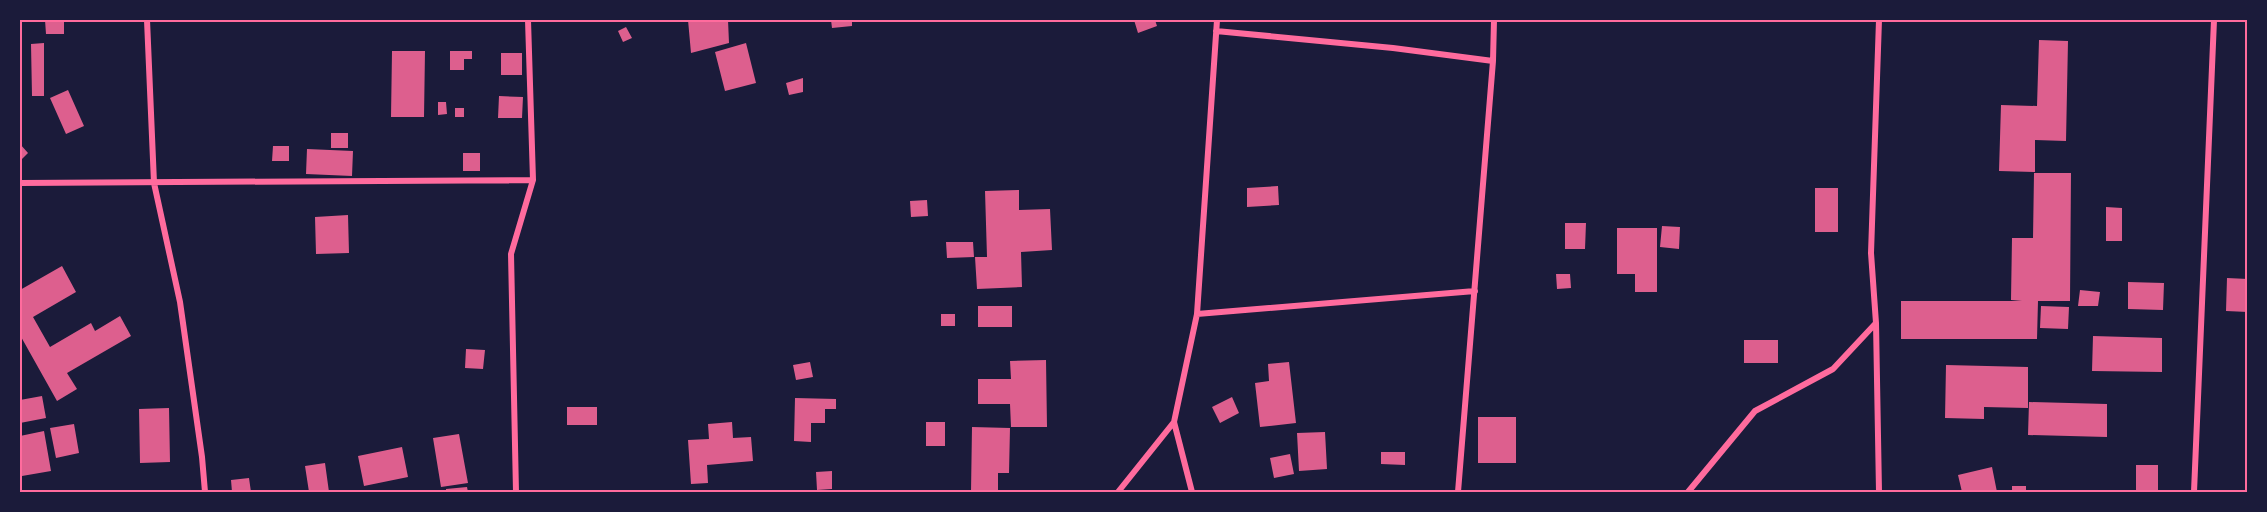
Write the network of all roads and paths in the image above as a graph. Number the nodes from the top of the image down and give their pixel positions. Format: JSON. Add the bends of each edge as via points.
{"nodes":[{"id":1,"x":147,"y":20,"type":"edge"},
{"id":2,"x":528,"y":20,"type":"edge"},
{"id":3,"x":1217,"y":20,"type":"edge"},
{"id":4,"x":1494,"y":20,"type":"edge"},
{"id":5,"x":1879,"y":20,"type":"edge"},
{"id":6,"x":2214,"y":20,"type":"edge"},
{"id":7,"x":1216,"y":31,"type":"junction"},
{"id":8,"x":1493,"y":61,"type":"junction"},
{"id":9,"x":533,"y":180,"type":"junction"},
{"id":10,"x":20,"y":183,"type":"edge"},
{"id":11,"x":154,"y":183,"type":"junction"},
{"id":12,"x":1475,"y":291,"type":"junction"},
{"id":13,"x":1197,"y":314,"type":"junction"},
{"id":14,"x":1876,"y":322,"type":"junction"},
{"id":15,"x":1174,"y":422,"type":"junction"},
{"id":16,"x":205,"y":492,"type":"edge"},
{"id":17,"x":516,"y":492,"type":"edge"},
{"id":18,"x":1118,"y":492,"type":"edge"},
{"id":19,"x":1192,"y":492,"type":"edge"},
{"id":20,"x":1458,"y":492,"type":"edge"},
{"id":21,"x":1688,"y":492,"type":"edge"},
{"id":22,"x":1879,"y":492,"type":"edge"},
{"id":23,"x":2194,"y":492,"type":"edge"}],
"edges":[{"from":1,"to":11,"type":"street"},
{"from":2,"to":9,"type":"street"},
{"from":3,"to":7,"type":"street"},
{"from":4,"to":8,"type":"street"},
{"from":5,"to":14,"type":"street","via":[[1871,253]]},
{"from":6,"to":23,"type":"street"},
{"from":7,"to":8,"type":"street"},
{"from":7,"to":13,"type":"street"},
{"from":8,"to":12,"type":"street"},
{"from":9,"to":11,"type":"street"},
{"from":9,"to":17,"type":"street","via":[[512,254]]},
{"from":10,"to":11,"type":"street"},
{"from":11,"to":16,"type":"street","via":[[180,302]]},
{"from":12,"to":13,"type":"street"},
{"from":12,"to":20,"type":"street"},
{"from":13,"to":15,"type":"street"},
{"from":14,"to":21,"type":"street","via":[[1833,369],[1755,411]]},
{"from":14,"to":22,"type":"street"},
{"from":15,"to":18,"type":"street"},
{"from":15,"to":19,"type":"street"}]}
